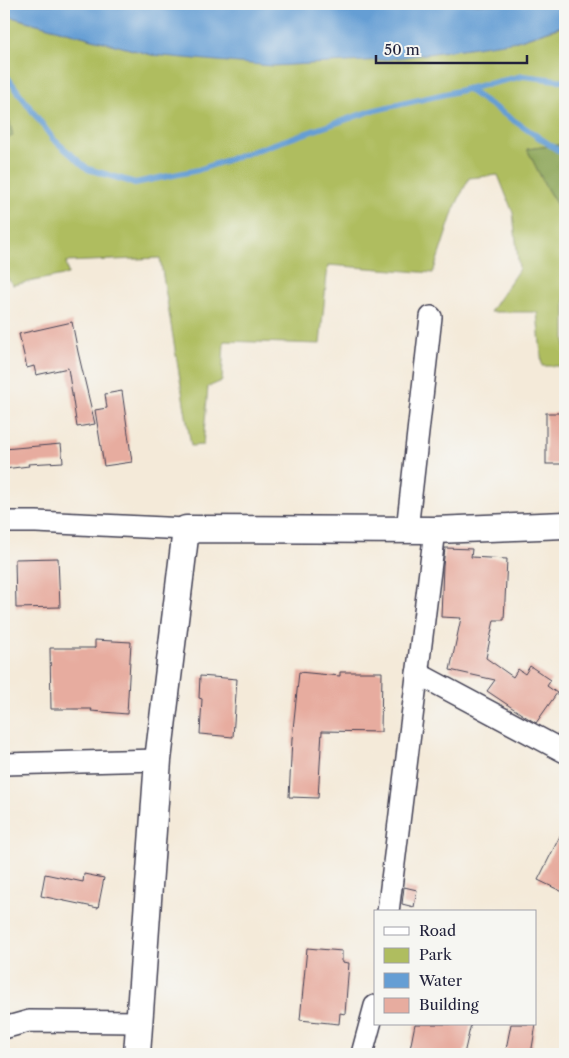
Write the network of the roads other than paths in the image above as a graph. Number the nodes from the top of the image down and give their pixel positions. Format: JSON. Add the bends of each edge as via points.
{"nodes":[{"id":1,"x":431,"y":318,"type":"dead end"},
{"id":2,"x":4,"y":522,"type":"edge"},
{"id":3,"x":565,"y":525,"type":"edge"},
{"id":4,"x":186,"y":529,"type":"junction"},
{"id":5,"x":408,"y":530,"type":"junction"},
{"id":6,"x":434,"y":530,"type":"junction"},
{"id":7,"x":417,"y":673,"type":"junction"},
{"id":8,"x":565,"y":752,"type":"edge"},
{"id":9,"x":158,"y":760,"type":"junction"},
{"id":10,"x":4,"y":764,"type":"edge"},
{"id":11,"x":388,"y":910,"type":"edge"},
{"id":12,"x":4,"y":1010,"type":"edge"},
{"id":13,"x":374,"y":1010,"type":"edge"},
{"id":14,"x":30,"y":1021,"type":"junction"},
{"id":15,"x":140,"y":1022,"type":"junction"},
{"id":16,"x":4,"y":1028,"type":"edge"},
{"id":17,"x":137,"y":1054,"type":"edge"},
{"id":18,"x":362,"y":1054,"type":"edge"}],
"edges":[{"from":1,"to":5,"type":"street"},
{"from":2,"to":4,"type":"street"},
{"from":3,"to":6,"type":"street"},
{"from":4,"to":5,"type":"street"},
{"from":4,"to":9,"type":"street"},
{"from":5,"to":6,"type":"street"},
{"from":6,"to":7,"type":"street"},
{"from":7,"to":8,"type":"street"},
{"from":7,"to":11,"type":"street"},
{"from":9,"to":10,"type":"street"},
{"from":9,"to":15,"type":"street"},
{"from":12,"to":14,"type":"street"},
{"from":13,"to":18,"type":"street"},
{"from":14,"to":15,"type":"street"},
{"from":14,"to":16,"type":"street"},
{"from":15,"to":17,"type":"street"}]}
